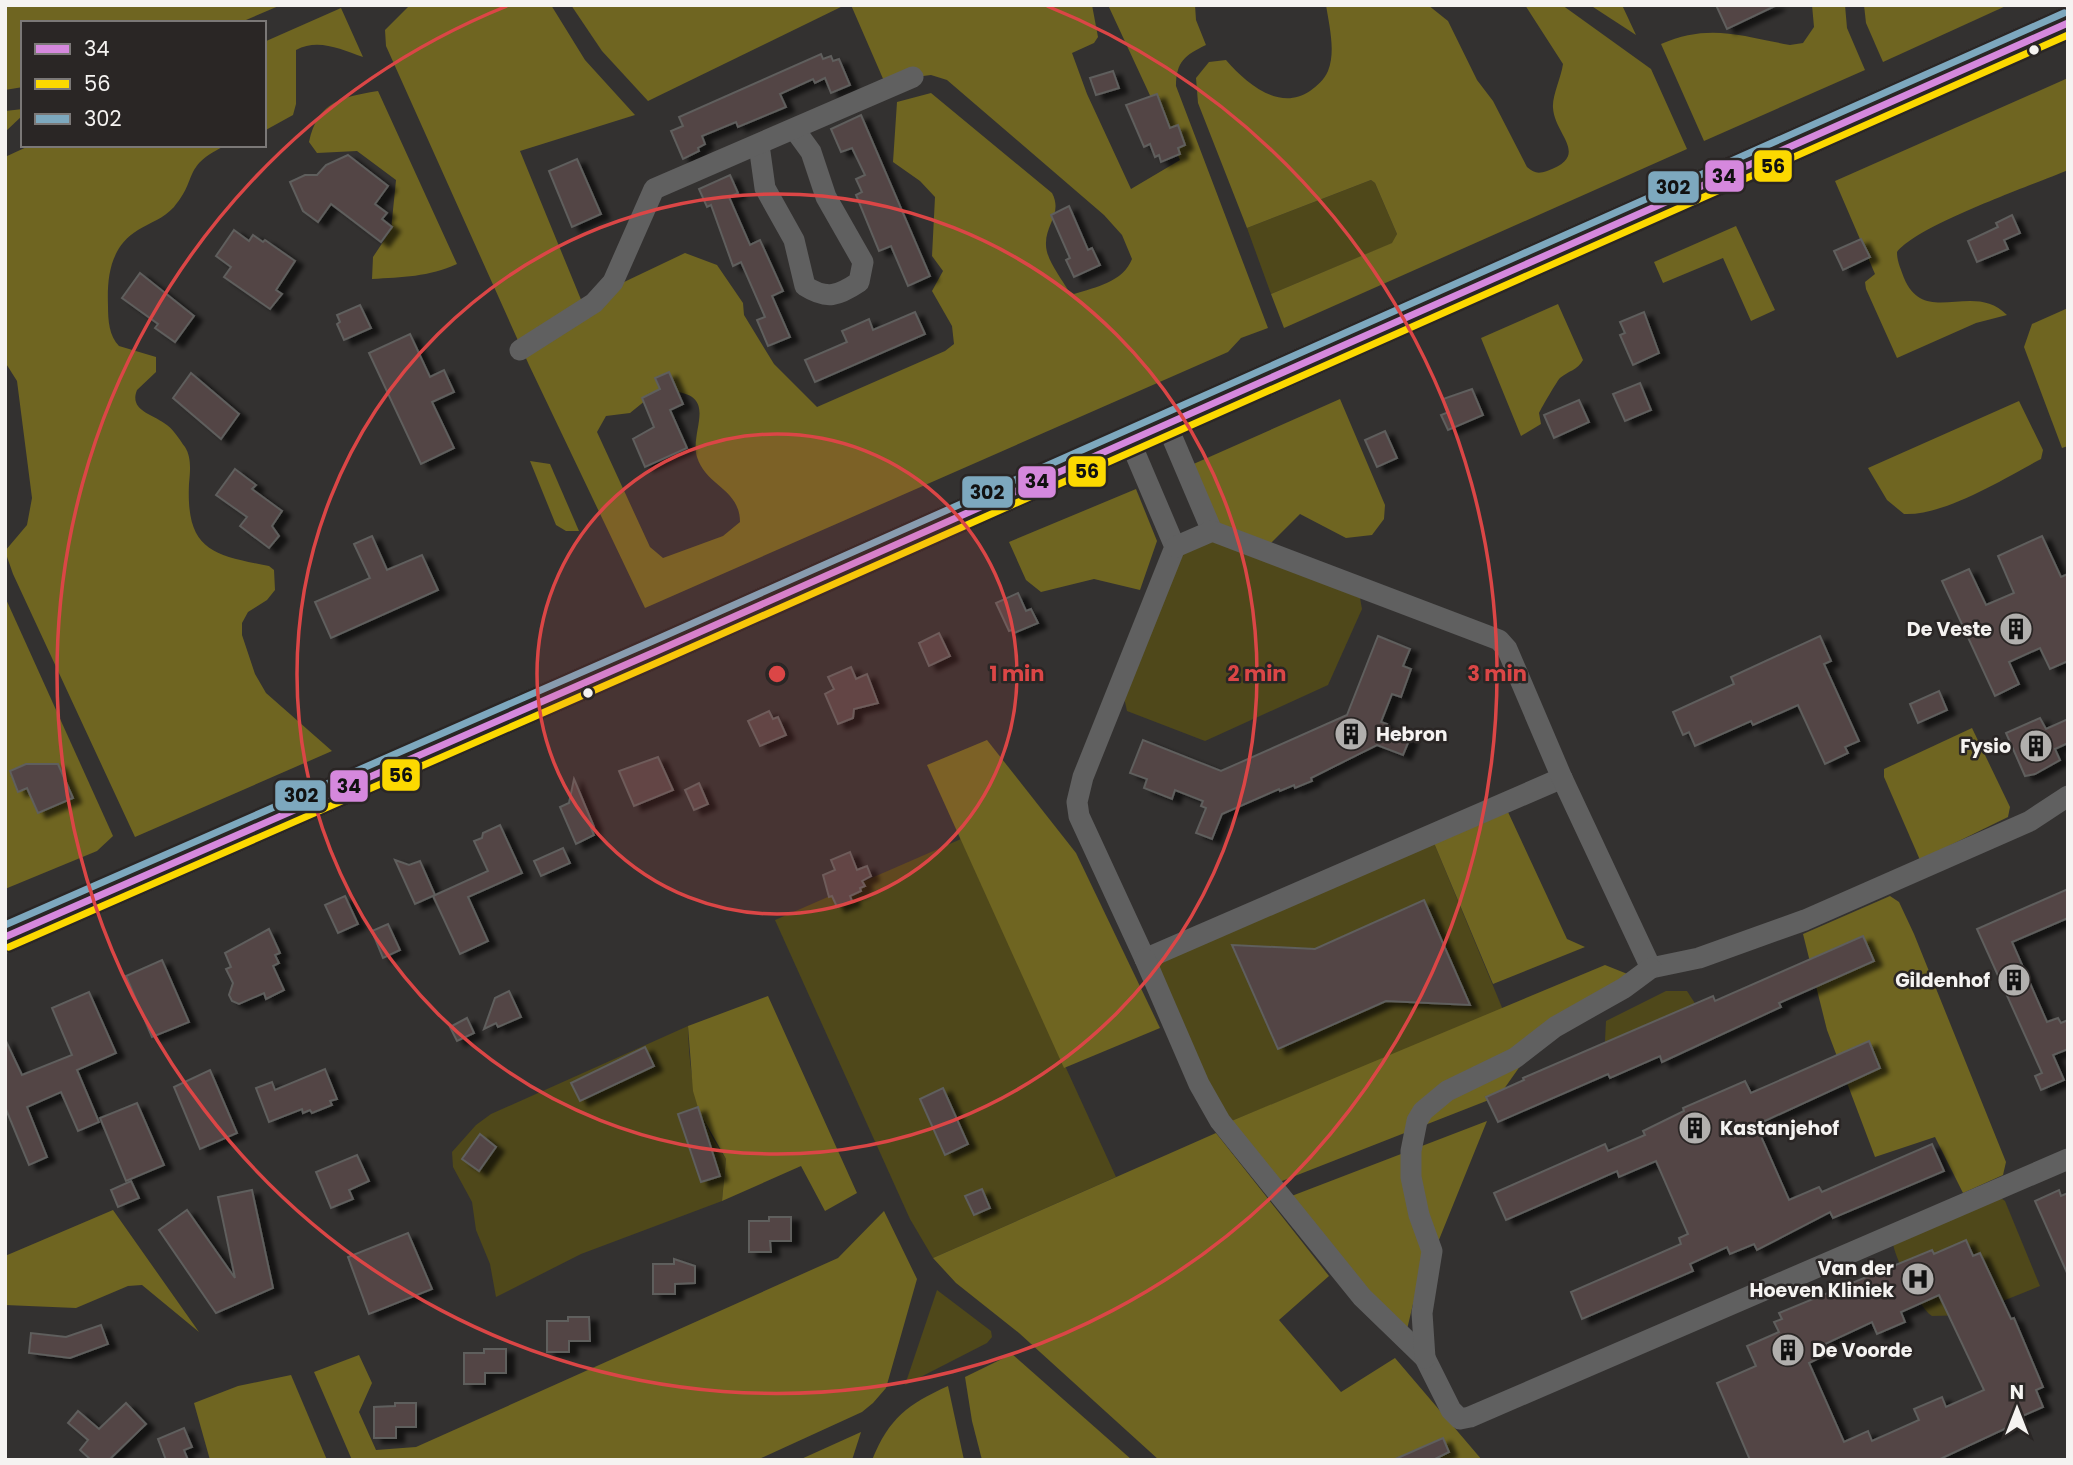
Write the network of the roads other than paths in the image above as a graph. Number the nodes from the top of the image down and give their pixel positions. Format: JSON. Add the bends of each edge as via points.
{"nodes":[{"id":1,"x":2068,"y":23,"type":"edge"},
{"id":2,"x":913,"y":77,"type":"dead end"},
{"id":3,"x":795,"y":130,"type":"junction"},
{"id":4,"x":759,"y":145,"type":"junction"},
{"id":5,"x":520,"y":350,"type":"dead end"},
{"id":6,"x":1166,"y":423,"type":"junction"},
{"id":7,"x":1129,"y":439,"type":"junction"},
{"id":8,"x":1212,"y":531,"type":"junction"},
{"id":9,"x":1175,"y":547,"type":"junction"},
{"id":10,"x":1562,"y":778,"type":"junction"},
{"id":11,"x":2068,"y":796,"type":"edge"},
{"id":12,"x":5,"y":937,"type":"edge"},
{"id":13,"x":1145,"y":959,"type":"junction"},
{"id":14,"x":1651,"y":968,"type":"junction"},
{"id":15,"x":2068,"y":1159,"type":"edge"},
{"id":16,"x":1426,"y":1358,"type":"junction"}],
"edges":[{"from":1,"to":6,"type":"main road"},
{"from":2,"to":3,"type":"street"},
{"from":3,"to":4,"type":"street"},
{"from":3,"to":4,"type":"street","via":[[811,152],[826,197],[863,262],[859,282],[841,293],[819,295],[805,286],[794,240],[765,188]]},
{"from":4,"to":5,"type":"street","via":[[654,189],[613,282],[594,303]]},
{"from":6,"to":7,"type":"main road"},
{"from":6,"to":8,"type":"street"},
{"from":7,"to":9,"type":"street"},
{"from":7,"to":12,"type":"main road"},
{"from":8,"to":9,"type":"street"},
{"from":8,"to":10,"type":"street","via":[[1499,640],[1507,649]]},
{"from":9,"to":13,"type":"street","via":[[1077,802],[1079,816]]},
{"from":10,"to":13,"type":"street"},
{"from":10,"to":14,"type":"street"},
{"from":11,"to":14,"type":"street","via":[[2030,821],[1805,919],[1699,958]]},
{"from":13,"to":16,"type":"street","via":[[1199,1084],[1220,1121],[1362,1297]]},
{"from":14,"to":16,"type":"street","via":[[1555,1027],[1515,1058],[1447,1091],[1417,1121],[1411,1177],[1432,1251],[1422,1313]]},
{"from":15,"to":16,"type":"street","via":[[1471,1417],[1460,1419],[1451,1410]]}]}
